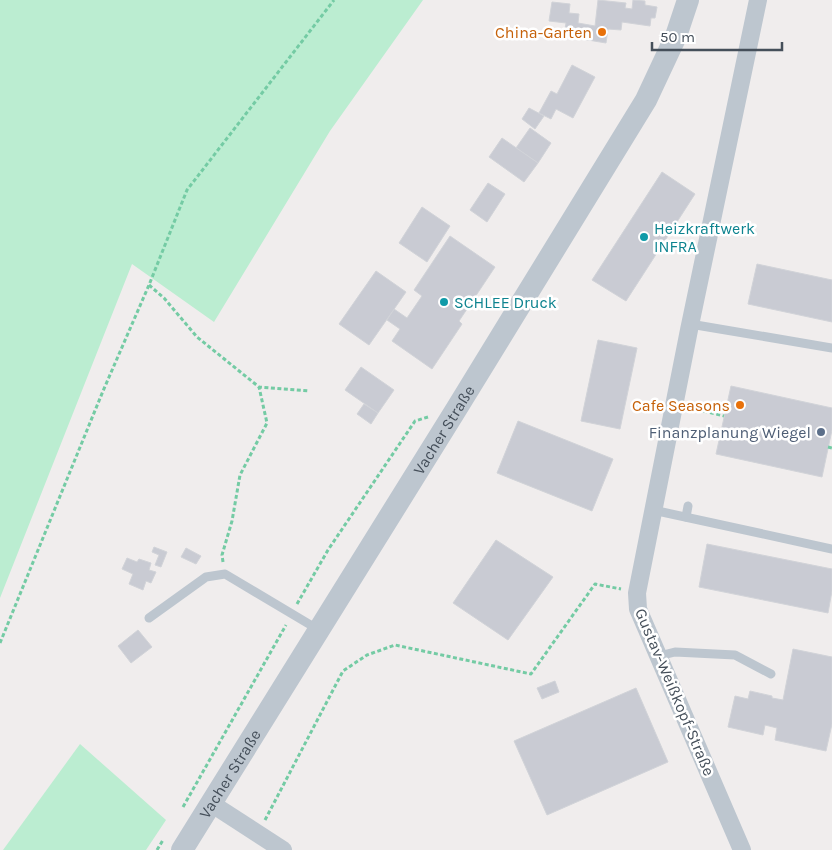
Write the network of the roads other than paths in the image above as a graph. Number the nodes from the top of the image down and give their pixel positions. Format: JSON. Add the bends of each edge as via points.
{"nodes":[{"id":1,"x":688,"y":0,"type":"edge"},
{"id":2,"x":758,"y":0,"type":"edge"},
{"id":3,"x":690,"y":324,"type":"junction"},
{"id":4,"x":832,"y":348,"type":"edge"},
{"id":5,"x":688,"y":506,"type":"dead end"},
{"id":6,"x":653,"y":510,"type":"junction"},
{"id":7,"x":686,"y":517,"type":"junction"},
{"id":8,"x":832,"y":549,"type":"edge"},
{"id":9,"x":149,"y":618,"type":"dead end"},
{"id":10,"x":319,"y":630,"type":"junction"},
{"id":11,"x":659,"y":656,"type":"junction"},
{"id":12,"x":771,"y":674,"type":"dead end"},
{"id":13,"x":212,"y":804,"type":"junction"},
{"id":14,"x":182,"y":850,"type":"edge"},
{"id":15,"x":284,"y":850,"type":"edge"},
{"id":16,"x":742,"y":850,"type":"edge"}],
"edges":[{"from":1,"to":10,"type":"street","name":"Vacher Straße","via":[[676,36],[646,100]]},
{"from":2,"to":3,"type":"street","name":"Gustav-Weißkopf-Straße"},
{"from":3,"to":4,"type":"lane"},
{"from":3,"to":6,"type":"street","name":"Gustav-Weißkopf-Straße"},
{"from":5,"to":7,"type":"lane"},
{"from":6,"to":7,"type":"lane"},
{"from":6,"to":11,"type":"street","name":"Gustav-Weißkopf-Straße","via":[[637,593],[638,609]]},
{"from":7,"to":8,"type":"lane"},
{"from":9,"to":10,"type":"lane","via":[[206,577],[225,574]]},
{"from":10,"to":13,"type":"street","name":"Vacher Straße"},
{"from":11,"to":12,"type":"lane","via":[[675,652],[735,655]]},
{"from":11,"to":16,"type":"street","name":"Gustav-Weißkopf-Straße"},
{"from":13,"to":14,"type":"street","name":"Vacher Straße"},
{"from":13,"to":15,"type":"street"}]}
